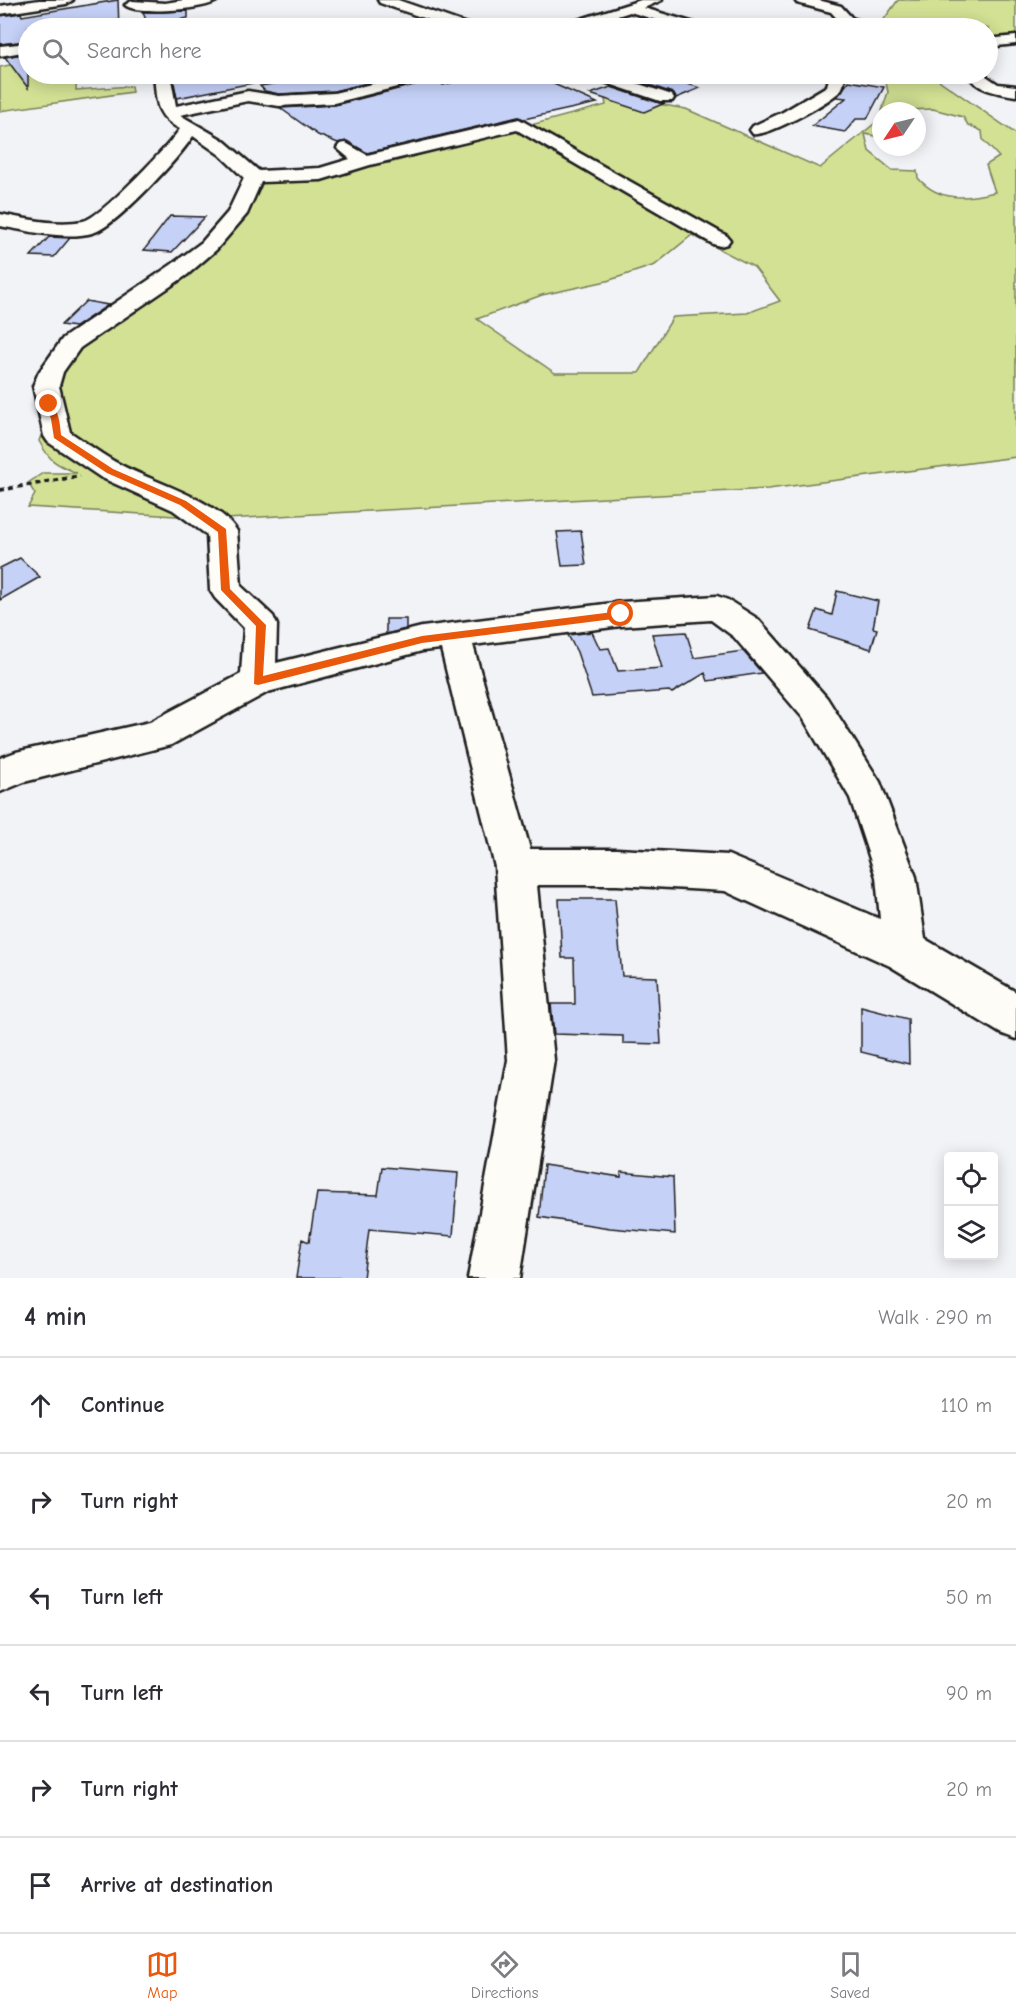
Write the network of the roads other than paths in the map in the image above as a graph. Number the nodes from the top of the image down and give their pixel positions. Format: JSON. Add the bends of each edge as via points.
{"nodes":[{"id":1,"x":66,"y":0,"type":"edge"},
{"id":2,"x":211,"y":0,"type":"edge"},
{"id":3,"x":385,"y":0,"type":"edge"},
{"id":4,"x":655,"y":0,"type":"edge"},
{"id":5,"x":802,"y":0,"type":"edge"},
{"id":6,"x":41,"y":7,"type":"edge"},
{"id":7,"x":132,"y":8,"type":"edge"},
{"id":8,"x":630,"y":8,"type":"junction"},
{"id":9,"x":0,"y":10,"type":"edge"},
{"id":10,"x":436,"y":18,"type":"edge"},
{"id":11,"x":598,"y":18,"type":"edge"},
{"id":12,"x":663,"y":18,"type":"edge"},
{"id":13,"x":840,"y":18,"type":"edge"},
{"id":14,"x":1016,"y":40,"type":"edge"},
{"id":15,"x":998,"y":42,"type":"edge"},
{"id":16,"x":18,"y":48,"type":"edge"},
{"id":17,"x":0,"y":51,"type":"edge"},
{"id":18,"x":161,"y":84,"type":"edge"},
{"id":19,"x":390,"y":84,"type":"edge"},
{"id":20,"x":625,"y":84,"type":"edge"},
{"id":21,"x":835,"y":84,"type":"edge"},
{"id":22,"x":988,"y":84,"type":"edge"},
{"id":23,"x":994,"y":88,"type":"junction"},
{"id":24,"x":1016,"y":91,"type":"edge"},
{"id":25,"x":666,"y":98,"type":"dead end"},
{"id":26,"x":1007,"y":109,"type":"dead end"},
{"id":27,"x":168,"y":112,"type":"junction"},
{"id":28,"x":190,"y":127,"type":"junction"},
{"id":29,"x":759,"y":130,"type":"dead end"},
{"id":30,"x":345,"y":148,"type":"dead end"},
{"id":31,"x":364,"y":160,"type":"junction"},
{"id":32,"x":254,"y":177,"type":"junction"},
{"id":33,"x":0,"y":220,"type":"edge"},
{"id":34,"x":720,"y":240,"type":"dead end"},
{"id":35,"x":454,"y":635,"type":"junction"},
{"id":36,"x":258,"y":681,"type":"junction"},
{"id":37,"x":0,"y":776,"type":"edge"},
{"id":38,"x":515,"y":867,"type":"junction"},
{"id":39,"x":904,"y":951,"type":"junction"},
{"id":40,"x":1016,"y":1017,"type":"edge"},
{"id":41,"x":494,"y":1278,"type":"edge"}],
"edges":[{"from":1,"to":6,"type":"street"},
{"from":2,"to":7,"type":"street"},
{"from":3,"to":10,"type":"street"},
{"from":4,"to":8,"type":"street"},
{"from":5,"to":13,"type":"street","via":[[836,9]]},
{"from":6,"to":9,"type":"street"},
{"from":8,"to":11,"type":"street"},
{"from":8,"to":12,"type":"street"},
{"from":14,"to":15,"type":"street"},
{"from":16,"to":17,"type":"street"},
{"from":18,"to":27,"type":"street"},
{"from":19,"to":27,"type":"street","via":[[334,98],[279,101],[248,96]]},
{"from":20,"to":25,"type":"street"},
{"from":21,"to":29,"type":"street","via":[[789,116]]},
{"from":22,"to":23,"type":"street"},
{"from":23,"to":24,"type":"street"},
{"from":23,"to":26,"type":"street","via":[[998,102]]},
{"from":27,"to":28,"type":"street"},
{"from":28,"to":32,"type":"street","via":[[238,159]]},
{"from":28,"to":33,"type":"street","via":[[177,147],[128,197],[91,227],[52,229]]},
{"from":30,"to":31,"type":"street"},
{"from":31,"to":32,"type":"street","via":[[321,174]]},
{"from":31,"to":34,"type":"street","via":[[519,124]]},
{"from":32,"to":36,"type":"street","via":[[237,214],[209,246],[71,343],[46,386],[57,436],[110,471],[183,503],[222,531],[226,590],[261,625]]},
{"from":35,"to":36,"type":"street","via":[[422,639]]},
{"from":35,"to":38,"type":"street"},
{"from":35,"to":39,"type":"street","via":[[621,614],[717,608],[746,628],[815,708],[867,793],[896,877]]},
{"from":36,"to":37,"type":"street","via":[[158,735],[16,768]]},
{"from":38,"to":39,"type":"street","via":[[728,873]]},
{"from":38,"to":41,"type":"street","via":[[531,1060]]},
{"from":39,"to":40,"type":"street"}]}
